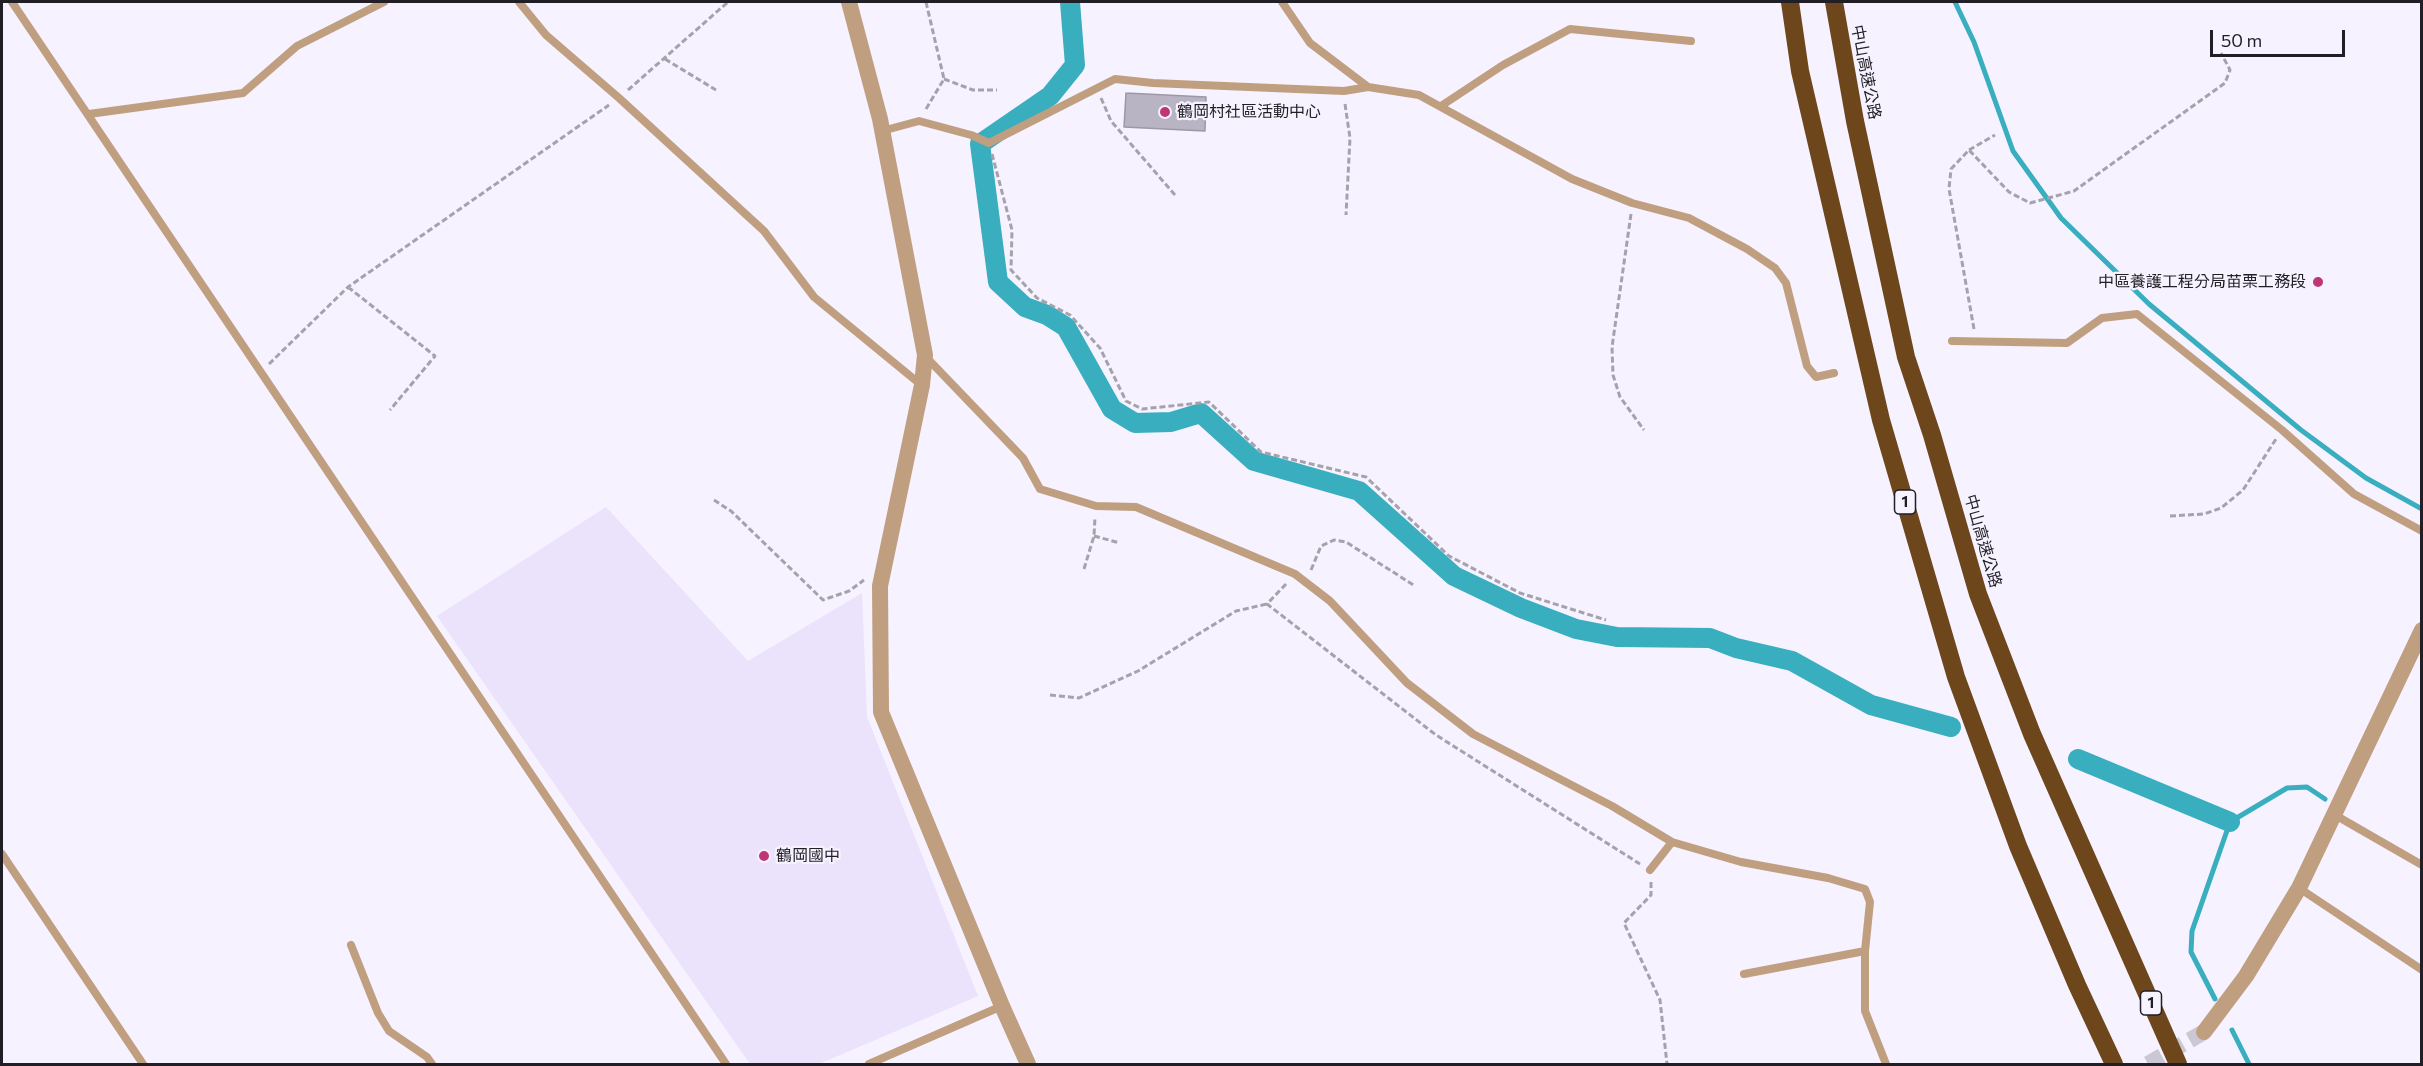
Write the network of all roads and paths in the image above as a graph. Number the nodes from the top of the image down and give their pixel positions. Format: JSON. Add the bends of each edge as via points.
{"nodes":[{"id":1,"x":12,"y":2,"type":"edge"},
{"id":2,"x":384,"y":2,"type":"edge"},
{"id":3,"x":519,"y":2,"type":"edge"},
{"id":4,"x":728,"y":2,"type":"edge"},
{"id":5,"x":849,"y":2,"type":"edge"},
{"id":6,"x":926,"y":2,"type":"edge"},
{"id":7,"x":1282,"y":2,"type":"edge"},
{"id":8,"x":1790,"y":2,"type":"edge"},
{"id":9,"x":1834,"y":2,"type":"edge"},
{"id":10,"x":1691,"y":41,"type":"dead end"},
{"id":11,"x":2221,"y":53,"type":"dead end"},
{"id":12,"x":665,"y":59,"type":"junction"},
{"id":13,"x":944,"y":80,"type":"junction"},
{"id":14,"x":1368,"y":87,"type":"junction"},
{"id":15,"x":1097,"y":88,"type":"junction"},
{"id":16,"x":716,"y":90,"type":"dead end"},
{"id":17,"x":997,"y":90,"type":"dead end"},
{"id":18,"x":1344,"y":92,"type":"junction"},
{"id":19,"x":620,"y":98,"type":"junction"},
{"id":20,"x":1441,"y":106,"type":"junction"},
{"id":21,"x":89,"y":114,"type":"junction"},
{"id":22,"x":919,"y":121,"type":"junction"},
{"id":23,"x":882,"y":131,"type":"junction"},
{"id":24,"x":1995,"y":135,"type":"dead end"},
{"id":25,"x":989,"y":143,"type":"junction"},
{"id":26,"x":1969,"y":150,"type":"junction"},
{"id":27,"x":1175,"y":195,"type":"dead end"},
{"id":28,"x":1632,"y":203,"type":"junction"},
{"id":29,"x":1346,"y":215,"type":"dead end"},
{"id":30,"x":348,"y":287,"type":"junction"},
{"id":31,"x":1952,"y":341,"type":"dead end"},
{"id":32,"x":1977,"y":341,"type":"junction"},
{"id":33,"x":925,"y":356,"type":"junction"},
{"id":34,"x":260,"y":372,"type":"junction"},
{"id":35,"x":1834,"y":373,"type":"dead end"},
{"id":36,"x":922,"y":385,"type":"junction"},
{"id":37,"x":390,"y":410,"type":"dead end"},
{"id":38,"x":1644,"y":430,"type":"dead end"},
{"id":39,"x":2282,"y":430,"type":"junction"},
{"id":40,"x":714,"y":500,"type":"dead end"},
{"id":41,"x":1096,"y":506,"type":"junction"},
{"id":42,"x":2170,"y":516,"type":"dead end"},
{"id":43,"x":2421,"y":531,"type":"edge"},
{"id":44,"x":1094,"y":536,"type":"junction"},
{"id":45,"x":1120,"y":543,"type":"dead end"},
{"id":46,"x":1084,"y":569,"type":"dead end"},
{"id":47,"x":1295,"y":574,"type":"junction"},
{"id":48,"x":1305,"y":582,"type":"junction"},
{"id":49,"x":880,"y":586,"type":"junction"},
{"id":50,"x":1415,"y":586,"type":"dead end"},
{"id":51,"x":1267,"y":604,"type":"junction"},
{"id":52,"x":1606,"y":620,"type":"dead end"},
{"id":53,"x":2421,"y":630,"type":"edge"},
{"id":54,"x":1050,"y":695,"type":"dead end"},
{"id":55,"x":2335,"y":815,"type":"junction"},
{"id":56,"x":1672,"y":842,"type":"junction"},
{"id":57,"x":2,"y":854,"type":"edge"},
{"id":58,"x":2421,"y":866,"type":"edge"},
{"id":59,"x":1650,"y":870,"type":"junction"},
{"id":60,"x":2299,"y":888,"type":"junction"},
{"id":61,"x":351,"y":945,"type":"dead end"},
{"id":62,"x":1865,"y":951,"type":"junction"},
{"id":63,"x":2421,"y":970,"type":"edge"},
{"id":64,"x":1744,"y":974,"type":"dead end"},
{"id":65,"x":1002,"y":1006,"type":"junction"},
{"id":66,"x":2204,"y":1032,"type":"tunnel mouth"},
{"id":67,"x":143,"y":1065,"type":"edge"},
{"id":68,"x":432,"y":1065,"type":"edge"},
{"id":69,"x":726,"y":1065,"type":"edge"},
{"id":70,"x":869,"y":1065,"type":"edge"},
{"id":71,"x":1028,"y":1065,"type":"edge"},
{"id":72,"x":1667,"y":1065,"type":"edge"},
{"id":73,"x":1886,"y":1065,"type":"edge"},
{"id":74,"x":2114,"y":1065,"type":"edge"},
{"id":75,"x":2178,"y":1065,"type":"edge"}],
"edges":[{"from":1,"to":21,"type":"lane"},
{"from":2,"to":21,"type":"lane","via":[[297,46],[243,93]]},
{"from":3,"to":19,"type":"lane","via":[[546,34]]},
{"from":4,"to":12,"type":"path"},
{"from":5,"to":23,"type":"street"},
{"from":6,"to":13,"type":"path"},
{"from":7,"to":14,"type":"lane","via":[[1310,43]]},
{"from":8,"to":74,"type":"highway","number":"1","via":[[1800,71],[1875,398],[1956,677],[2014,836]]},
{"from":9,"to":75,"type":"highway","name":"中山高速公路","number":"1","via":[[1906,357],[1978,594],[2032,734]]},
{"from":10,"to":20,"type":"lane","via":[[1569,29],[1503,65]]},
{"from":11,"to":26,"type":"path","via":[[2230,69],[2225,82],[2074,191],[2030,203],[2009,192]]},
{"from":12,"to":16,"type":"path"},
{"from":12,"to":19,"type":"path"},
{"from":13,"to":17,"type":"path","via":[[973,90]]},
{"from":13,"to":22,"type":"path"},
{"from":14,"to":18,"type":"lane"},
{"from":14,"to":20,"type":"lane","via":[[1419,96]]},
{"from":15,"to":18,"type":"lane","via":[[1115,79]]},
{"from":15,"to":25,"type":"lane"},
{"from":15,"to":27,"type":"path","via":[[1111,121]]},
{"from":18,"to":29,"type":"path","via":[[1350,138]]},
{"from":19,"to":30,"type":"path"},
{"from":19,"to":36,"type":"lane","via":[[764,231],[814,297]]},
{"from":20,"to":28,"type":"lane","via":[[1572,179]]},
{"from":21,"to":34,"type":"lane"},
{"from":22,"to":23,"type":"lane"},
{"from":22,"to":25,"type":"lane"},
{"from":23,"to":33,"type":"street"},
{"from":24,"to":26,"type":"path"},
{"from":25,"to":52,"type":"path","via":[[1012,230],[1011,270],[1036,298],[1070,315],[1100,348],[1126,401],[1142,409],[1209,402],[1261,452],[1366,477],[1449,556],[1520,593]]},
{"from":26,"to":32,"type":"path","via":[[1951,169],[1949,189]]},
{"from":28,"to":35,"type":"lane","via":[[1689,218],[1774,268],[1786,283],[1806,366],[1816,376]]},
{"from":28,"to":38,"type":"path","via":[[1612,347],[1613,375],[1620,397]]},
{"from":30,"to":34,"type":"path"},
{"from":30,"to":37,"type":"path","via":[[435,356]]},
{"from":31,"to":32,"type":"lane"},
{"from":32,"to":39,"type":"lane","via":[[2067,343],[2102,318],[2137,314]]},
{"from":33,"to":36,"type":"street"},
{"from":33,"to":41,"type":"lane","via":[[1023,458],[1040,489]]},
{"from":34,"to":69,"type":"lane"},
{"from":36,"to":49,"type":"street"},
{"from":39,"to":42,"type":"path","via":[[2243,490],[2221,508],[2204,514]]},
{"from":39,"to":43,"type":"lane","via":[[2354,494]]},
{"from":40,"to":49,"type":"path","via":[[731,511],[823,600],[849,591],[864,580]]},
{"from":41,"to":44,"type":"path"},
{"from":41,"to":47,"type":"lane","via":[[1136,507]]},
{"from":44,"to":45,"type":"path"},
{"from":44,"to":46,"type":"path"},
{"from":47,"to":48,"type":"lane"},
{"from":47,"to":51,"type":"path"},
{"from":48,"to":50,"type":"path","via":[[1321,546],[1334,540],[1346,542]]},
{"from":48,"to":56,"type":"lane","via":[[1330,601],[1407,683],[1473,734],[1612,806]]},
{"from":49,"to":65,"type":"street","via":[[881,712]]},
{"from":51,"to":54,"type":"path","via":[[1236,611],[1138,671],[1079,698]]},
{"from":51,"to":59,"type":"path","via":[[1436,735]]},
{"from":53,"to":55,"type":"street"},
{"from":55,"to":58,"type":"lane"},
{"from":55,"to":60,"type":"street"},
{"from":56,"to":59,"type":"lane"},
{"from":56,"to":62,"type":"lane","via":[[1741,862],[1865,889],[1870,902]]},
{"from":57,"to":67,"type":"lane"},
{"from":59,"to":72,"type":"path","via":[[1651,895],[1624,923],[1660,1000]]},
{"from":60,"to":63,"type":"lane"},
{"from":60,"to":66,"type":"street","via":[[2246,976]]},
{"from":61,"to":68,"type":"lane","via":[[389,1031]]},
{"from":62,"to":64,"type":"lane"},
{"from":62,"to":73,"type":"lane","via":[[1865,1011]]},
{"from":65,"to":70,"type":"lane"},
{"from":65,"to":71,"type":"street"}]}
